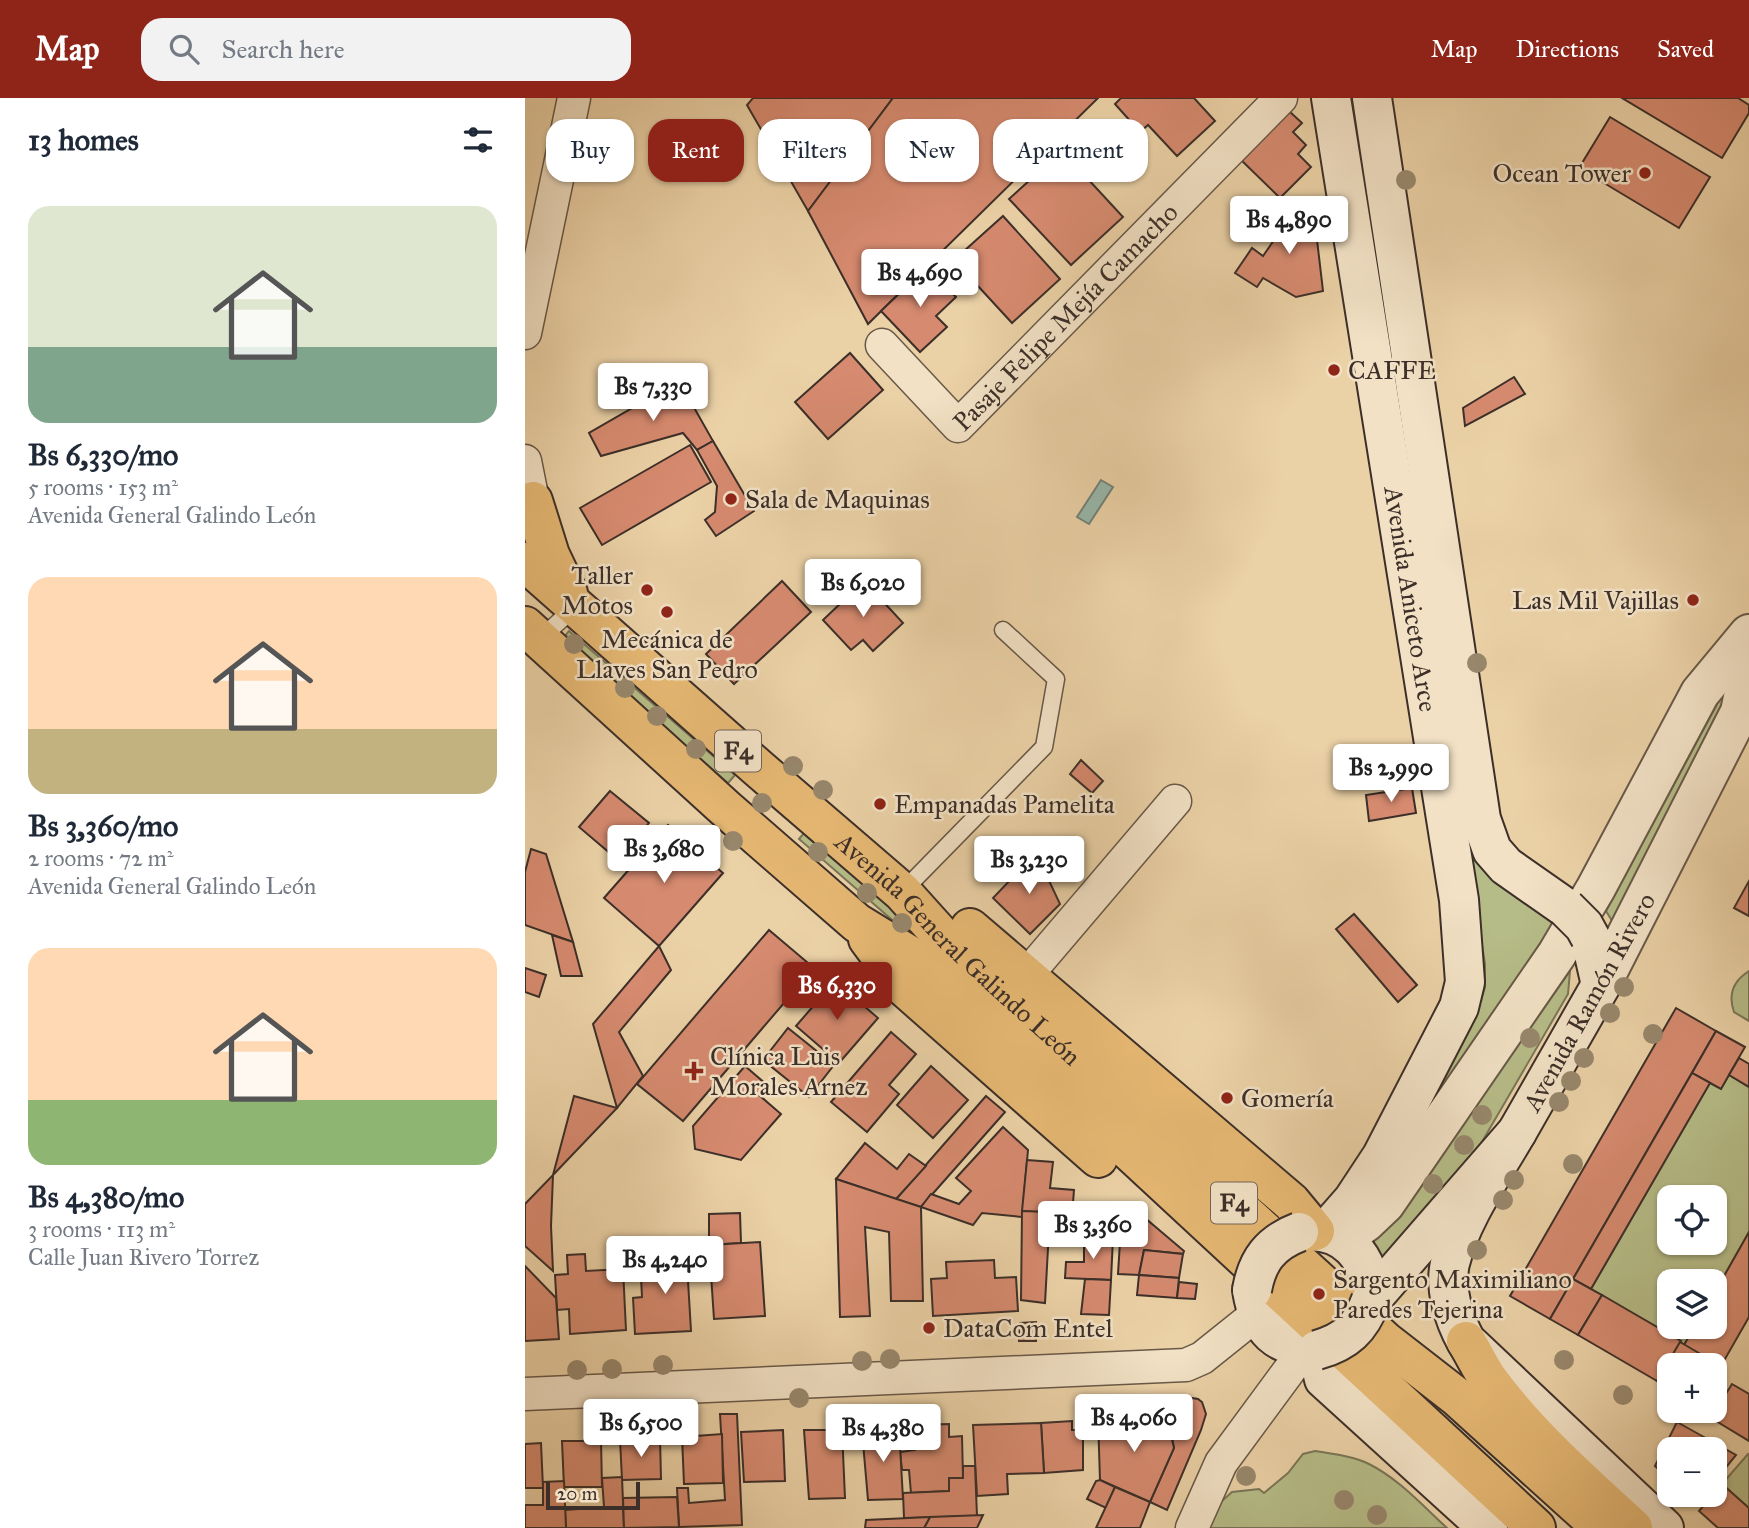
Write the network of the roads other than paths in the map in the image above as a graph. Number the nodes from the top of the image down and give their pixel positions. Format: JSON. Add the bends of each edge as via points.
{"nodes":[{"id":1,"x":574,"y":98,"type":"edge"},
{"id":2,"x":1281,"y":98,"type":"edge"},
{"id":3,"x":1331,"y":98,"type":"edge"},
{"id":4,"x":1372,"y":98,"type":"edge"},
{"id":5,"x":525,"y":333,"type":"edge"},
{"id":6,"x":882,"y":345,"type":"dead end"},
{"id":7,"x":525,"y":461,"type":"edge"},
{"id":8,"x":529,"y":507,"type":"edge"},
{"id":9,"x":525,"y":562,"type":"edge"},
{"id":10,"x":575,"y":607,"type":"junction"},
{"id":11,"x":1003,"y":630,"type":"dead end"},
{"id":12,"x":1749,"y":634,"type":"edge"},
{"id":13,"x":530,"y":635,"type":"edge"},
{"id":14,"x":1749,"y":669,"type":"edge"},
{"id":15,"x":758,"y":768,"type":"junction"},
{"id":16,"x":1175,"y":801,"type":"dead end"},
{"id":17,"x":725,"y":808,"type":"junction"},
{"id":18,"x":806,"y":810,"type":"junction"},
{"id":19,"x":773,"y":850,"type":"junction"},
{"id":20,"x":902,"y":892,"type":"junction"},
{"id":21,"x":857,"y":923,"type":"junction"},
{"id":22,"x":1026,"y":976,"type":"junction"},
{"id":23,"x":1601,"y":985,"type":"junction"},
{"id":24,"x":1517,"y":1132,"type":"junction"},
{"id":25,"x":1320,"y":1234,"type":"junction"},
{"id":26,"x":1371,"y":1300,"type":"junction"},
{"id":27,"x":1255,"y":1304,"type":"junction"},
{"id":28,"x":1385,"y":1341,"type":"junction"},
{"id":29,"x":1467,"y":1341,"type":"junction"},
{"id":30,"x":1311,"y":1349,"type":"junction"},
{"id":31,"x":525,"y":1394,"type":"edge"},
{"id":32,"x":1192,"y":1528,"type":"edge"},
{"id":33,"x":1488,"y":1528,"type":"edge"},
{"id":34,"x":1536,"y":1528,"type":"edge"},
{"id":35,"x":1572,"y":1528,"type":"edge"},
{"id":36,"x":1602,"y":1528,"type":"edge"},
{"id":37,"x":1633,"y":1528,"type":"edge"},
{"id":38,"x":1664,"y":1528,"type":"edge"}],
"edges":[{"from":1,"to":5,"type":"street"},
{"from":2,"to":6,"type":"street","name":"Pasaje Felipe Mejía Camacho","via":[[958,426]]},
{"from":3,"to":25,"type":"main road","name":"Avenida Aniceto Arce","via":[[1459,900],[1465,982],[1459,1007],[1382,1156],[1353,1200]]},
{"from":4,"to":23,"type":"main road","name":"Avenida Aniceto Arce","via":[[1481,818],[1492,850],[1506,866],[1578,923],[1599,969]]},
{"from":7,"to":8,"type":"street"},
{"from":8,"to":10,"type":"highway"},
{"from":9,"to":10,"type":"highway","name":"Avenida General Galindo León","number":"F4"},
{"from":10,"to":13,"type":"lane"},
{"from":10,"to":15,"type":"highway","name":"Avenida General Galindo León","number":"F4"},
{"from":11,"to":20,"type":"lane","via":[[1056,679],[1044,747]]},
{"from":12,"to":25,"type":"main road","name":"Avenida Ramón Rivero","via":[[1700,693],[1557,954],[1385,1204]]},
{"from":13,"to":17,"type":"highway","name":"Avenida General Galindo León","number":"F4"},
{"from":14,"to":23,"type":"main road","name":"Avenida Ramón Rivero","via":[[1740,712]]},
{"from":15,"to":17,"type":"highway"},
{"from":15,"to":18,"type":"highway","name":"Avenida General Galindo León","number":"F4"},
{"from":16,"to":22,"type":"street"},
{"from":17,"to":19,"type":"highway","name":"Avenida General Galindo León","number":"F4"},
{"from":18,"to":19,"type":"highway"},
{"from":18,"to":20,"type":"highway","name":"Avenida General Galindo León","number":"F4"},
{"from":19,"to":21,"type":"highway","name":"Avenida General Galindo León","number":"F4"},
{"from":20,"to":22,"type":"highway","via":[[960,920]]},
{"from":20,"to":28,"type":"highway","name":"Avenida General Galindo León","number":"F4","via":[[947,942]]},
{"from":21,"to":27,"type":"highway","via":[[903,986],[1206,1253]]},
{"from":21,"to":34,"type":"highway","name":"Avenida General Galindo León","number":"F4","via":[[922,963]]},
{"from":22,"to":25,"type":"highway","via":[[1291,1202]]},
{"from":23,"to":24,"type":"main road","name":"Avenida Ramón Rivero"},
{"from":24,"to":26,"type":"main road","name":"Avenida Ramón Rivero"},
{"from":24,"to":29,"type":"main road","via":[[1464,1226],[1450,1265],[1453,1310]]},
{"from":25,"to":26,"type":"main road","via":[[1360,1255],[1371,1284]]},
{"from":25,"to":27,"type":"main road","bridge":true,"via":[[1283,1238],[1271,1248],[1261,1260]]},
{"from":26,"to":30,"type":"main road","bridge":true,"via":[[1366,1315],[1346,1339]]},
{"from":27,"to":30,"type":"main road","via":[[1263,1325],[1282,1341]]},
{"from":27,"to":31,"type":"street","via":[[1202,1357],[1187,1365]]},
{"from":28,"to":35,"type":"highway","via":[[1442,1407]]},
{"from":28,"to":36,"type":"highway","number":"F4","via":[[1457,1397]]},
{"from":29,"to":37,"type":"highway","via":[[1487,1378],[1511,1407]]},
{"from":29,"to":38,"type":"main road"},
{"from":30,"to":32,"type":"street","via":[[1221,1463]]},
{"from":30,"to":33,"type":"main road","via":[[1324,1379]]}]}
